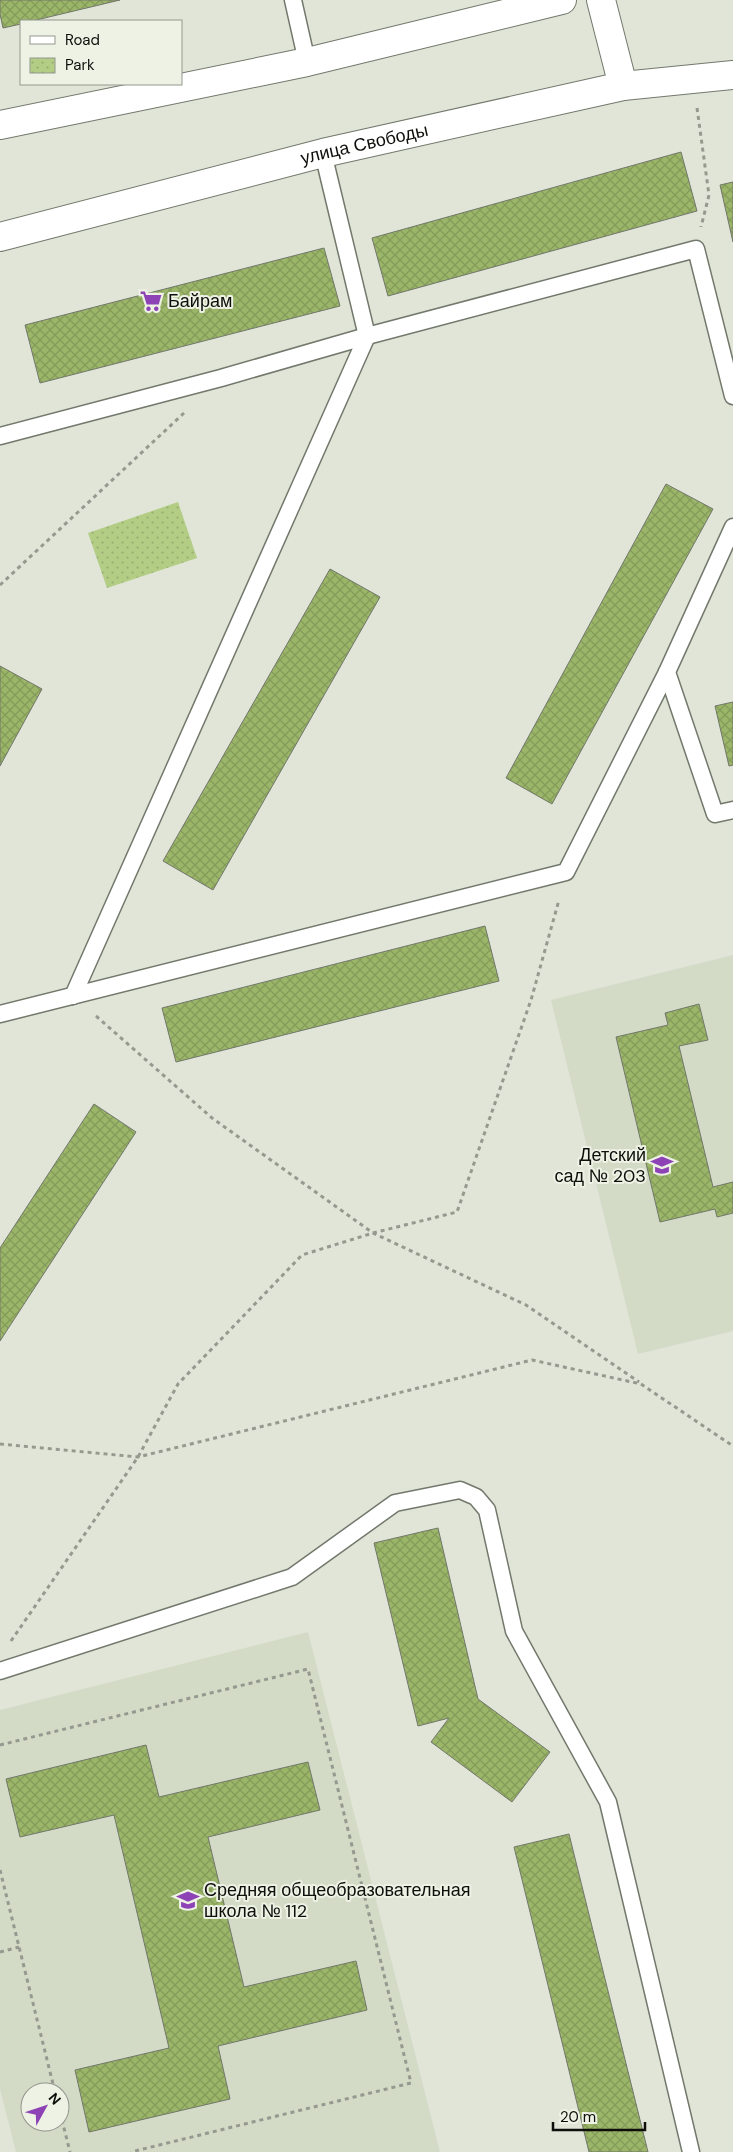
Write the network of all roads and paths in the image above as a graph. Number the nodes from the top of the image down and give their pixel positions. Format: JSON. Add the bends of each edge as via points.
{"nodes":[{"id":1,"x":294,"y":0,"type":"edge"},
{"id":2,"x":562,"y":0,"type":"edge"},
{"id":3,"x":601,"y":0,"type":"edge"},
{"id":4,"x":307,"y":62,"type":"junction"},
{"id":5,"x":733,"y":75,"type":"edge"},
{"id":6,"x":623,"y":86,"type":"junction"},
{"id":7,"x":697,"y":108,"type":"dead end"},
{"id":8,"x":0,"y":125,"type":"edge"},
{"id":9,"x":323,"y":153,"type":"junction"},
{"id":10,"x":0,"y":236,"type":"edge"},
{"id":11,"x":696,"y":249,"type":"junction"},
{"id":12,"x":367,"y":336,"type":"junction"},
{"id":13,"x":733,"y":396,"type":"edge"},
{"id":14,"x":186,"y":412,"type":"dead end"},
{"id":15,"x":1,"y":433,"type":"edge"},
{"id":16,"x":733,"y":527,"type":"edge"},
{"id":17,"x":0,"y":586,"type":"edge"},
{"id":18,"x":668,"y":672,"type":"junction"},
{"id":19,"x":733,"y":810,"type":"edge"},
{"id":20,"x":566,"y":872,"type":"junction"},
{"id":21,"x":73,"y":996,"type":"junction"},
{"id":22,"x":0,"y":1014,"type":"edge"},
{"id":23,"x":373,"y":1233,"type":"junction"},
{"id":24,"x":641,"y":1384,"type":"junction"},
{"id":25,"x":0,"y":1444,"type":"edge"},
{"id":26,"x":733,"y":1446,"type":"edge"},
{"id":27,"x":138,"y":1457,"type":"junction"},
{"id":28,"x":6,"y":1646,"type":"dead end"},
{"id":29,"x":0,"y":1671,"type":"edge"},
{"id":30,"x":0,"y":1745,"type":"edge"},
{"id":31,"x":0,"y":1870,"type":"edge"},
{"id":32,"x":19,"y":1947,"type":"junction"},
{"id":33,"x":0,"y":1952,"type":"edge"},
{"id":34,"x":53,"y":2082,"type":"edge"},
{"id":35,"x":65,"y":2132,"type":"edge"},
{"id":36,"x":70,"y":2152,"type":"edge"},
{"id":37,"x":131,"y":2152,"type":"edge"},
{"id":38,"x":691,"y":2152,"type":"edge"}],
"edges":[{"from":1,"to":4,"type":"lane"},
{"from":2,"to":4,"type":"street"},
{"from":3,"to":6,"type":"street"},
{"from":4,"to":8,"type":"street"},
{"from":5,"to":6,"type":"street","name":"улица Свободы"},
{"from":6,"to":9,"type":"street","name":"улица Свободы"},
{"from":7,"to":11,"type":"path","via":[[709,195]]},
{"from":9,"to":10,"type":"street","name":"улица Свободы"},
{"from":9,"to":12,"type":"lane"},
{"from":11,"to":12,"type":"lane"},
{"from":11,"to":13,"type":"lane"},
{"from":12,"to":15,"type":"lane","via":[[221,378]]},
{"from":12,"to":21,"type":"lane"},
{"from":14,"to":17,"type":"path"},
{"from":16,"to":18,"type":"lane"},
{"from":18,"to":19,"type":"lane","via":[[715,814]]},
{"from":18,"to":20,"type":"lane"},
{"from":20,"to":21,"type":"lane"},
{"from":20,"to":23,"type":"path","via":[[531,1000],[458,1212]]},
{"from":21,"to":22,"type":"lane"},
{"from":21,"to":23,"type":"path","via":[[212,1118]]},
{"from":23,"to":24,"type":"path","via":[[526,1305]]},
{"from":23,"to":27,"type":"path","via":[[302,1255],[178,1384]]},
{"from":24,"to":26,"type":"path"},
{"from":24,"to":27,"type":"path","via":[[532,1360]]},
{"from":25,"to":27,"type":"path"},
{"from":27,"to":28,"type":"path"},
{"from":29,"to":38,"type":"lane","via":[[292,1577],[395,1503],[460,1490],[476,1497],[487,1510],[514,1631],[608,1802]]},
{"from":30,"to":37,"type":"path","via":[[308,1669],[411,2082]]},
{"from":31,"to":32,"type":"path"},
{"from":32,"to":33,"type":"path"},
{"from":32,"to":34,"type":"path"},
{"from":35,"to":36,"type":"path"}]}
